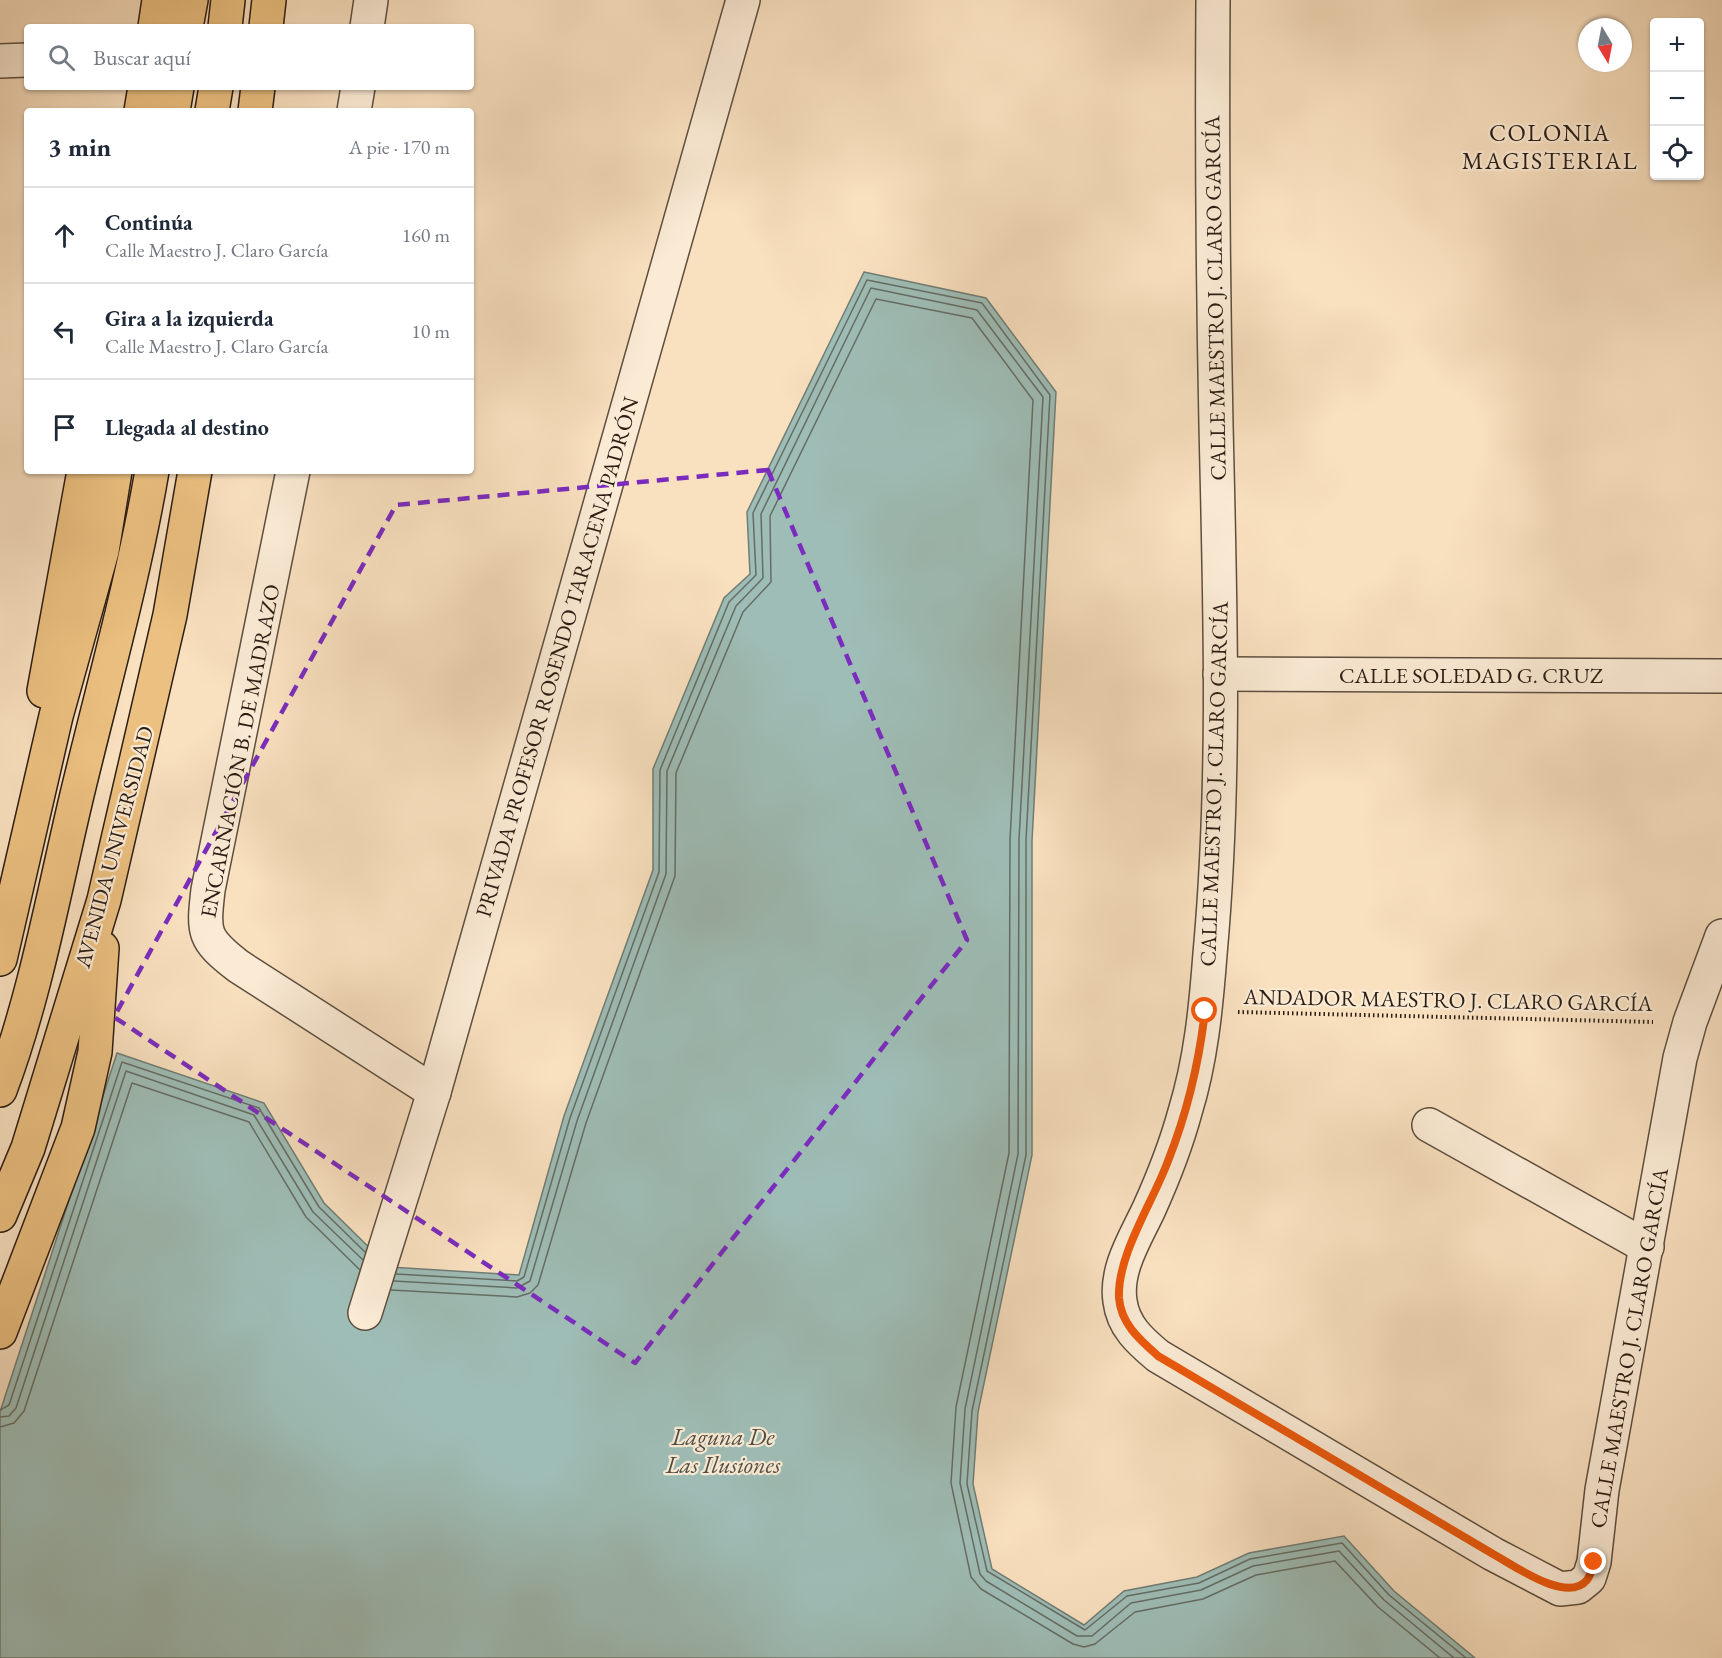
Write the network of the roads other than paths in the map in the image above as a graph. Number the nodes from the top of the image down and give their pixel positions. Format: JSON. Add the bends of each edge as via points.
{"nodes":[{"id":1,"x":159,"y":0,"type":"edge"},
{"id":2,"x":191,"y":0,"type":"edge"},
{"id":3,"x":228,"y":0,"type":"edge"},
{"id":4,"x":269,"y":0,"type":"edge"},
{"id":5,"x":371,"y":0,"type":"edge"},
{"id":6,"x":743,"y":0,"type":"edge"},
{"id":7,"x":1213,"y":0,"type":"edge"},
{"id":8,"x":155,"y":24,"type":"edge"},
{"id":9,"x":187,"y":24,"type":"edge"},
{"id":10,"x":225,"y":24,"type":"edge"},
{"id":11,"x":266,"y":24,"type":"edge"},
{"id":12,"x":367,"y":24,"type":"edge"},
{"id":13,"x":24,"y":60,"type":"edge"},
{"id":14,"x":0,"y":61,"type":"edge"},
{"id":15,"x":144,"y":90,"type":"edge"},
{"id":16,"x":176,"y":90,"type":"edge"},
{"id":17,"x":216,"y":90,"type":"edge"},
{"id":18,"x":258,"y":90,"type":"edge"},
{"id":19,"x":358,"y":90,"type":"edge"},
{"id":20,"x":142,"y":108,"type":"edge"},
{"id":21,"x":174,"y":108,"type":"edge"},
{"id":22,"x":212,"y":108,"type":"edge"},
{"id":23,"x":255,"y":108,"type":"edge"},
{"id":24,"x":354,"y":108,"type":"edge"},
{"id":25,"x":83,"y":474,"type":"edge"},
{"id":26,"x":115,"y":474,"type":"edge"},
{"id":27,"x":152,"y":474,"type":"edge"},
{"id":28,"x":194,"y":474,"type":"edge"},
{"id":29,"x":292,"y":474,"type":"edge"},
{"id":30,"x":102,"y":551,"type":"junction"},
{"id":31,"x":1220,"y":674,"type":"junction"},
{"id":32,"x":1722,"y":676,"type":"edge"},
{"id":33,"x":76,"y":800,"type":"junction"},
{"id":34,"x":0,"y":885,"type":"edge"},
{"id":35,"x":104,"y":900,"type":"junction"},
{"id":36,"x":1722,"y":936,"type":"edge"},
{"id":37,"x":0,"y":959,"type":"edge"},
{"id":38,"x":0,"y":1090,"type":"edge"},
{"id":39,"x":434,"y":1092,"type":"junction"},
{"id":40,"x":1429,"y":1125,"type":"dead end"},
{"id":41,"x":0,"y":1215,"type":"edge"},
{"id":42,"x":1647,"y":1247,"type":"junction"},
{"id":43,"x":365,"y":1312,"type":"dead end"},
{"id":44,"x":0,"y":1332,"type":"edge"}],
"edges":[{"from":1,"to":8,"type":"highway"},
{"from":2,"to":9,"type":"highway"},
{"from":3,"to":10,"type":"highway"},
{"from":4,"to":11,"type":"highway"},
{"from":5,"to":12,"type":"street"},
{"from":6,"to":39,"type":"street","name":"PRIVADA PROFESOR ROSENDO TARACENA PADRÓN"},
{"from":7,"to":31,"type":"street","name":"CALLE MAESTRO J. CLARO GARCÍA"},
{"from":13,"to":14,"type":"street"},
{"from":15,"to":20,"type":"highway"},
{"from":16,"to":21,"type":"highway"},
{"from":17,"to":22,"type":"highway"},
{"from":18,"to":23,"type":"highway"},
{"from":19,"to":24,"type":"street"},
{"from":25,"to":34,"type":"highway","via":[[38,724]]},
{"from":26,"to":30,"type":"highway"},
{"from":27,"to":33,"type":"highway","via":[[139,550]]},
{"from":28,"to":35,"type":"highway","name":"AVENIDA UNIVERSIDAD","via":[[170,615]]},
{"from":29,"to":39,"type":"street","name":"ENCARNACIÓN B. DE MADRAZO","via":[[208,890],[206,927],[217,950],[238,966]]},
{"from":30,"to":33,"type":"highway"},
{"from":30,"to":37,"type":"highway","via":[[56,716]]},
{"from":31,"to":32,"type":"street","name":"CALLE SOLEDAD G. CRUZ"},
{"from":31,"to":42,"type":"street","name":"CALLE MAESTRO J. CLARO GARCÍA","via":[[1217,838],[1205,1011],[1186,1111],[1120,1280],[1124,1319],[1136,1337],[1158,1356],[1493,1554],[1560,1589],[1578,1587],[1588,1578],[1594,1562],[1602,1490]]},
{"from":33,"to":38,"type":"highway","name":"AVENIDA UNIVERSIDAD","via":[[46,933]]},
{"from":35,"to":41,"type":"highway","name":"AVENIDA UNIVERSIDAD","via":[[28,1148]]},
{"from":35,"to":44,"type":"highway","via":[[95,1052],[78,1128]]},
{"from":36,"to":42,"type":"street","name":"CALLE MAESTRO J. CLARO GARCÍA","via":[[1680,1058]]},
{"from":39,"to":43,"type":"street","name":"PRIVADA PROFESOR ROSENDO TARACENA PADRÓN"},
{"from":40,"to":42,"type":"street"}]}
